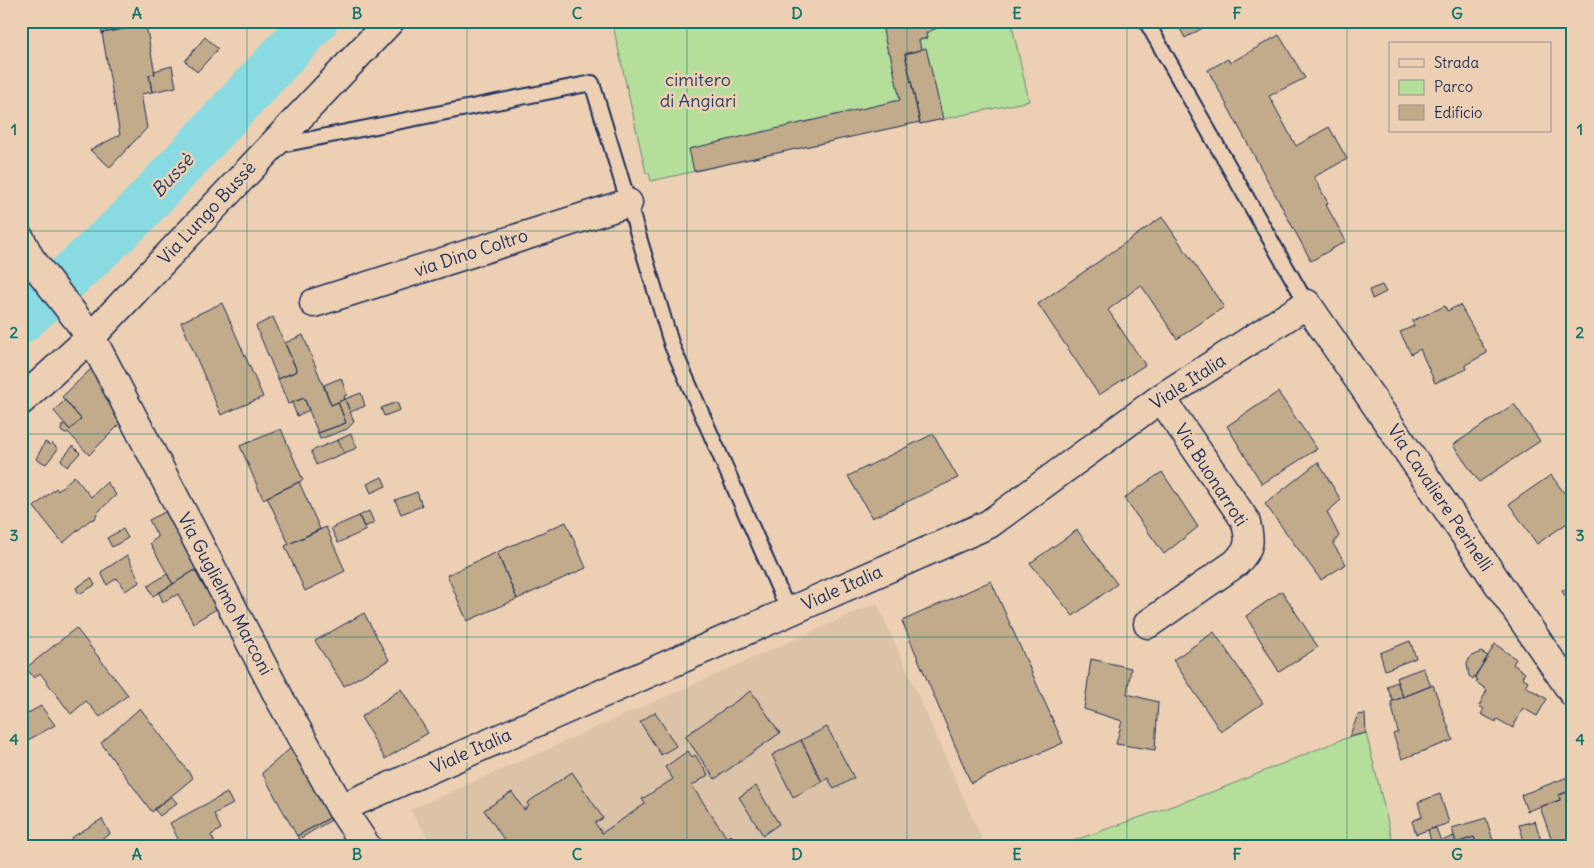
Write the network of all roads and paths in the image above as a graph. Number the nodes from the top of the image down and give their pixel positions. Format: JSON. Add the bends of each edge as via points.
{"nodes":[{"id":1,"x":390,"y":21,"type":"edge"},
{"id":2,"x":1146,"y":21,"type":"edge"},
{"id":3,"x":269,"y":147,"type":"junction"},
{"id":4,"x":628,"y":203,"type":"junction"},
{"id":5,"x":26,"y":250,"type":"edge"},
{"id":6,"x":314,"y":303,"type":"dead end"},
{"id":7,"x":1307,"y":304,"type":"junction"},
{"id":8,"x":84,"y":328,"type":"junction"},
{"id":9,"x":1161,"y":398,"type":"junction"},
{"id":10,"x":21,"y":401,"type":"edge"},
{"id":11,"x":789,"y":612,"type":"junction"},
{"id":12,"x":1148,"y":624,"type":"dead end"},
{"id":13,"x":1573,"y":693,"type":"edge"},
{"id":14,"x":341,"y":808,"type":"junction"},
{"id":15,"x":367,"y":847,"type":"edge"}],
"edges":[{"from":1,"to":3,"type":"street","name":"Via Lungo Bussè"},
{"from":2,"to":7,"type":"lane"},
{"from":3,"to":4,"type":"lane","via":[[592,84]]},
{"from":3,"to":8,"type":"street","name":"Via Lungo Bussè"},
{"from":4,"to":6,"type":"street","name":"via Dino Coltro"},
{"from":4,"to":11,"type":"lane","via":[[672,346]]},
{"from":5,"to":8,"type":"street","name":"Via Guglielmo Marconi"},
{"from":7,"to":9,"type":"street","name":"Viale Italia"},
{"from":7,"to":13,"type":"street","name":"Via Cavaliere Perinelli"},
{"from":8,"to":10,"type":"street","name":"Via Lungo Bussè"},
{"from":8,"to":14,"type":"street","name":"Via Guglielmo Marconi"},
{"from":9,"to":11,"type":"street","name":"Viale Italia","via":[[989,524]]},
{"from":9,"to":12,"type":"street","name":"Via Buonarroti","via":[[1245,520],[1250,537],[1247,551],[1236,563]]},
{"from":11,"to":14,"type":"street","name":"Viale Italia"},
{"from":14,"to":15,"type":"street","name":"Via Guglielmo Marconi"}]}
